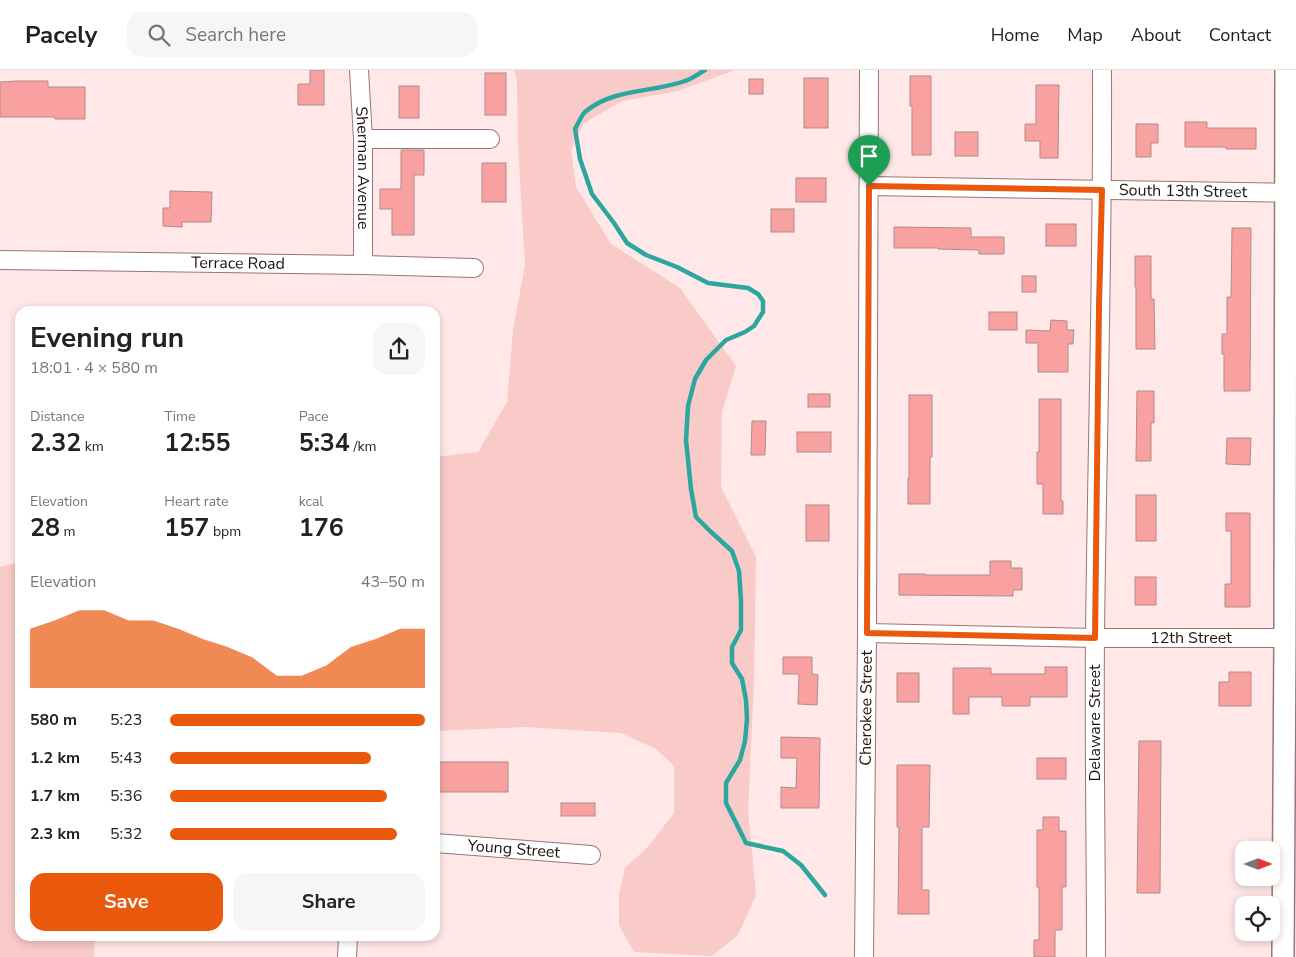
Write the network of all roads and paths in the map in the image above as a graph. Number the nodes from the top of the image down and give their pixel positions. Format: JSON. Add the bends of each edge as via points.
{"nodes":[{"id":1,"x":359,"y":70,"type":"edge"},
{"id":2,"x":869,"y":70,"type":"edge"},
{"id":3,"x":1102,"y":70,"type":"edge"},
{"id":4,"x":1286,"y":70,"type":"edge"},
{"id":5,"x":363,"y":139,"type":"junction"},
{"id":6,"x":490,"y":139,"type":"dead end"},
{"id":7,"x":869,"y":186,"type":"junction"},
{"id":8,"x":1102,"y":190,"type":"junction"},
{"id":9,"x":1291,"y":193,"type":"edge"},
{"id":10,"x":0,"y":260,"type":"edge"},
{"id":11,"x":363,"y":265,"type":"junction"},
{"id":12,"x":474,"y":268,"type":"dead end"},
{"id":13,"x":867,"y":633,"type":"junction"},
{"id":14,"x":1095,"y":638,"type":"junction"},
{"id":15,"x":1285,"y":638,"type":"junction"},
{"id":16,"x":440,"y":844,"type":"edge"},
{"id":17,"x":591,"y":855,"type":"dead end"},
{"id":18,"x":348,"y":941,"type":"edge"},
{"id":19,"x":348,"y":957,"type":"edge"},
{"id":20,"x":864,"y":957,"type":"edge"},
{"id":21,"x":1096,"y":957,"type":"edge"},
{"id":22,"x":1283,"y":957,"type":"edge"}],
"edges":[{"from":1,"to":5,"type":"street","name":"Sherman Avenue"},
{"from":2,"to":7,"type":"street","name":"Cherokee Street"},
{"from":3,"to":8,"type":"street","name":"Delaware Street"},
{"from":4,"to":9,"type":"street"},
{"from":5,"to":6,"type":"street"},
{"from":5,"to":11,"type":"street","name":"Sherman Avenue"},
{"from":7,"to":8,"type":"street","name":"South 13th Street"},
{"from":7,"to":13,"type":"street","name":"Cherokee Street"},
{"from":8,"to":9,"type":"street","name":"South 13th Street"},
{"from":8,"to":14,"type":"street","name":"Delaware Street"},
{"from":9,"to":15,"type":"street"},
{"from":10,"to":11,"type":"street","name":"Terrace Road"},
{"from":11,"to":12,"type":"street","name":"Terrace Road"},
{"from":13,"to":14,"type":"street","name":"12th Street"},
{"from":13,"to":20,"type":"street","name":"Cherokee Street"},
{"from":14,"to":15,"type":"street","name":"12th Street"},
{"from":14,"to":21,"type":"street","name":"Delaware Street"},
{"from":15,"to":22,"type":"street"},
{"from":16,"to":17,"type":"street","name":"Young Street"},
{"from":18,"to":19,"type":"street"}]}
